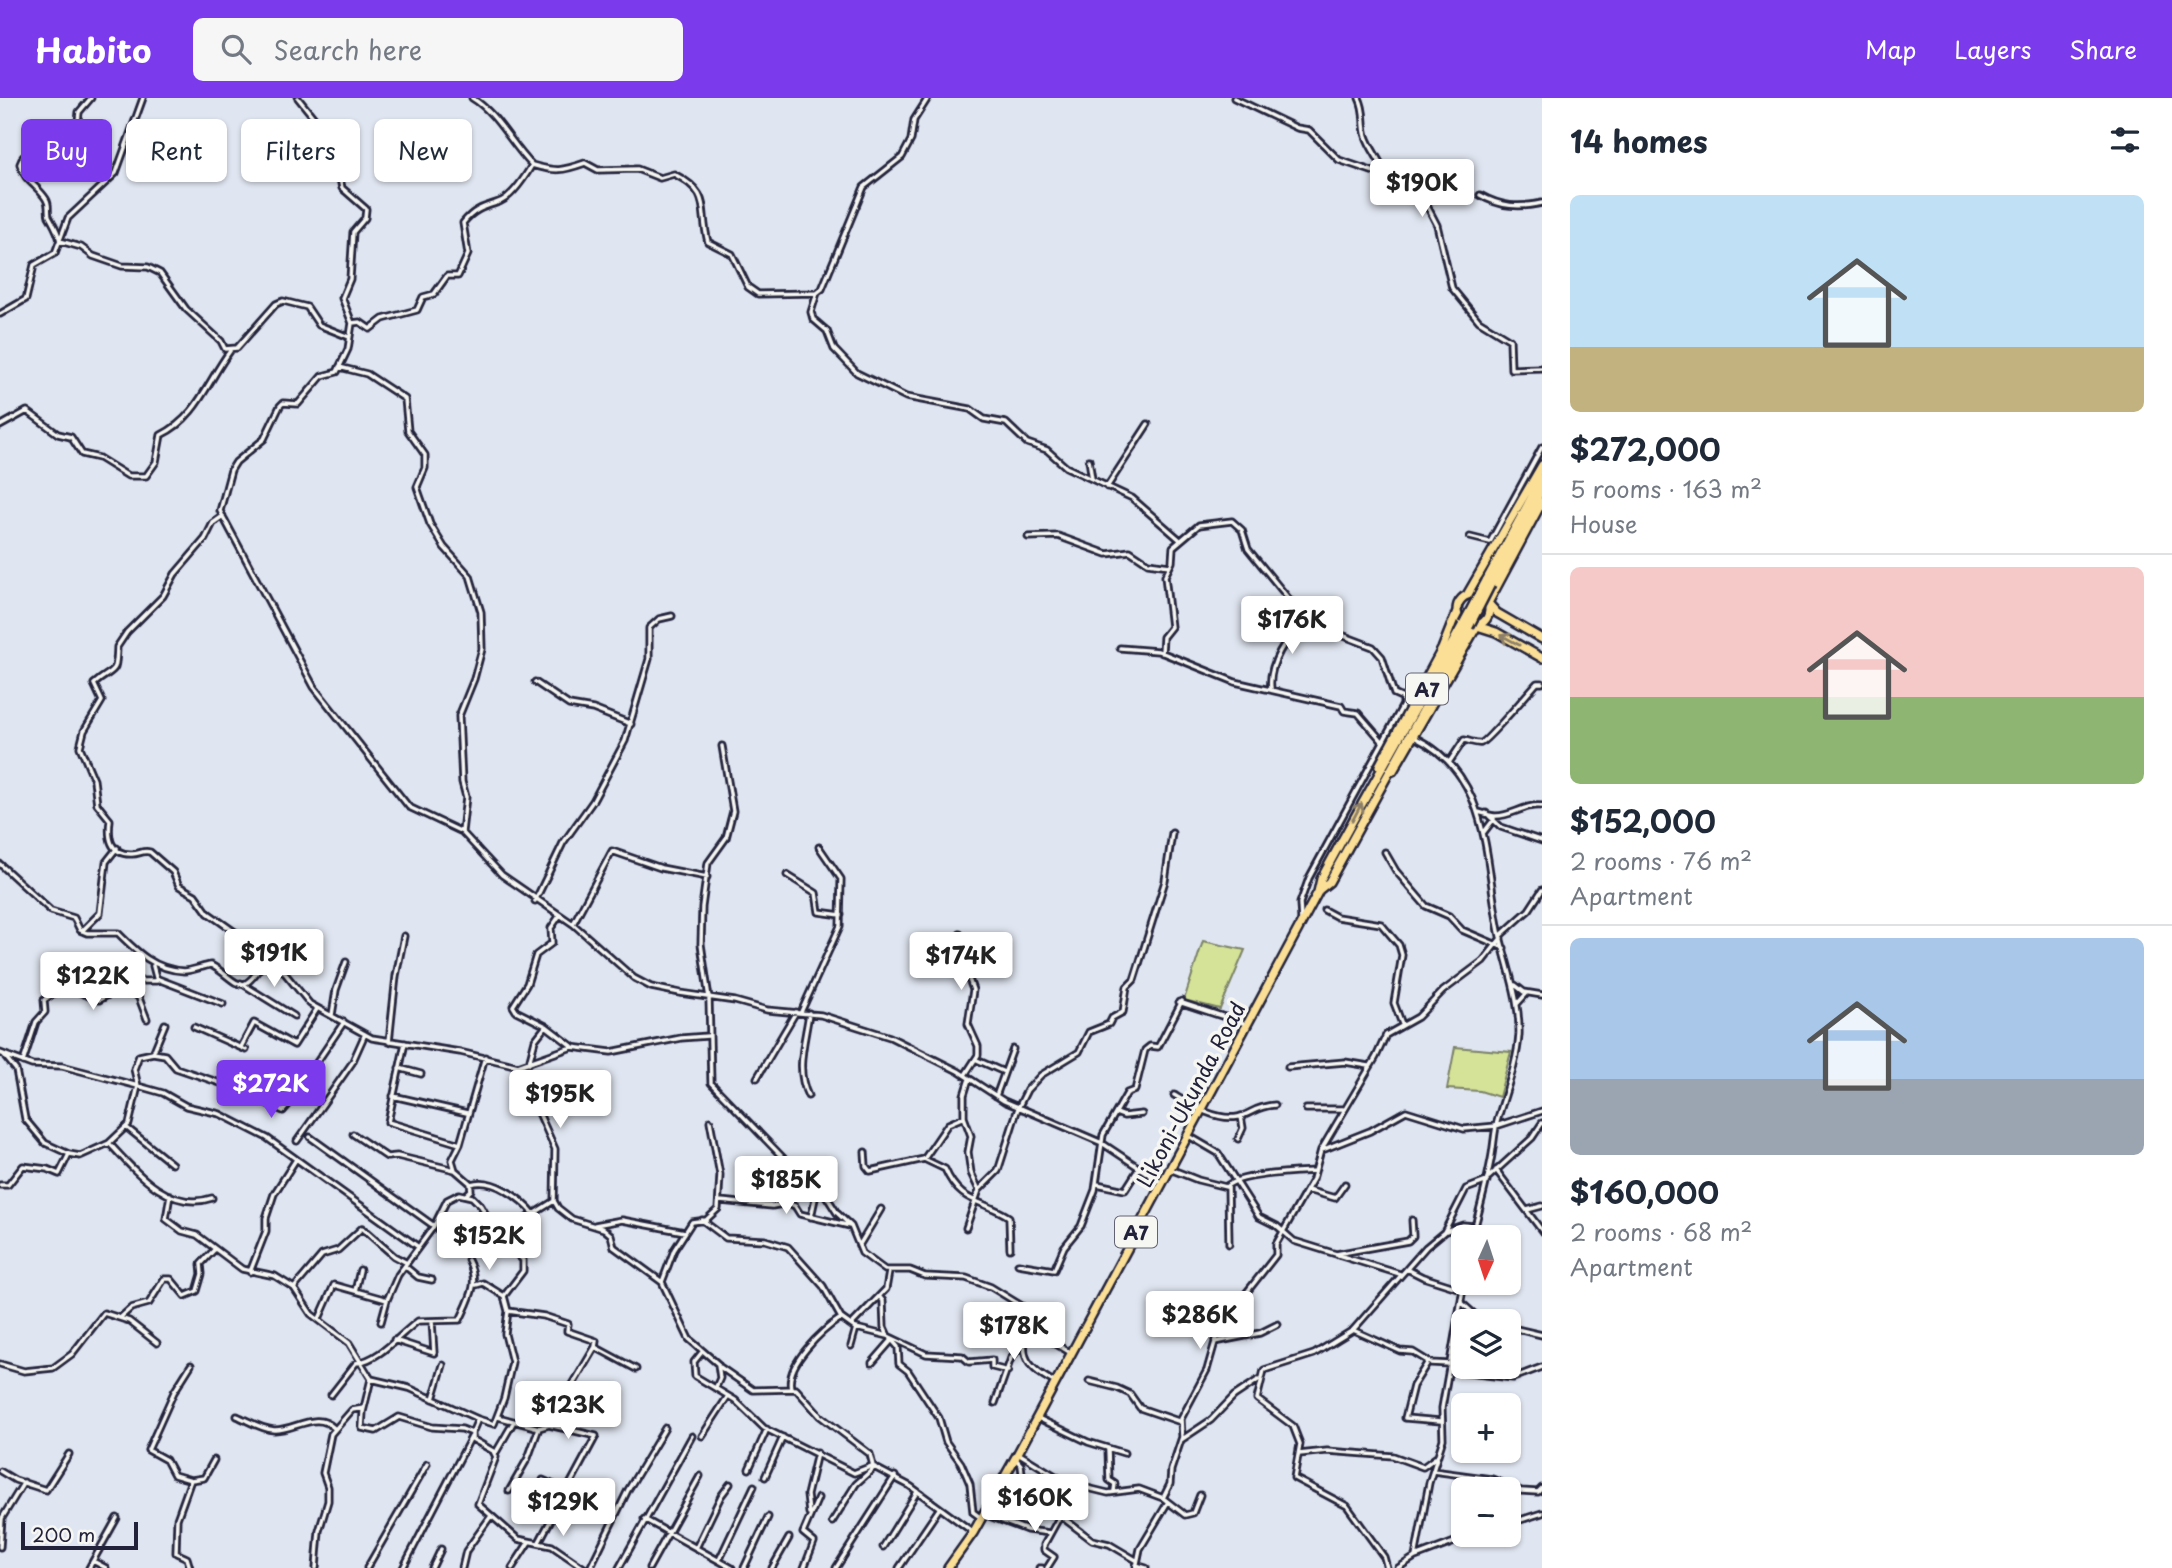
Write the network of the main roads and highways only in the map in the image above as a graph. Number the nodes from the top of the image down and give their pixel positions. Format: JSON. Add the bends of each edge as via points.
{"nodes":[{"id":1,"x":1542,"y":465,"type":"edge"},
{"id":2,"x":1542,"y":478,"type":"edge"},
{"id":3,"x":1542,"y":489,"type":"edge"},
{"id":4,"x":1542,"y":502,"type":"edge"},
{"id":5,"x":1467,"y":595,"type":"junction"},
{"id":6,"x":1488,"y":603,"type":"junction"},
{"id":7,"x":1457,"y":611,"type":"junction"},
{"id":8,"x":1477,"y":626,"type":"junction"},
{"id":9,"x":1542,"y":639,"type":"edge"},
{"id":10,"x":1542,"y":658,"type":"edge"},
{"id":11,"x":1393,"y":756,"type":"junction"},
{"id":12,"x":1376,"y":776,"type":"junction"},
{"id":13,"x":1385,"y":781,"type":"junction"},
{"id":14,"x":1318,"y":892,"type":"junction"},
{"id":15,"x":950,"y":1567,"type":"edge"}],
"edges":[{"from":1,"to":5,"type":"highway"},
{"from":2,"to":11,"type":"highway","name":"Likoni-Ukunda Road","number":"A7","bridge":true},
{"from":3,"to":11,"type":"highway","name":"Likoni-Ukunda Road","number":"A7","bridge":true},
{"from":4,"to":6,"type":"highway"},
{"from":5,"to":6,"type":"highway","via":[[1479,595]]},
{"from":5,"to":7,"type":"highway"},
{"from":6,"to":8,"type":"highway","via":[[1487,619]]},
{"from":6,"to":9,"type":"highway"},
{"from":7,"to":8,"type":"highway","via":[[1462,621]]},
{"from":7,"to":12,"type":"highway"},
{"from":10,"to":8,"type":"highway","one_way":true},
{"from":8,"to":13,"type":"highway"},
{"from":11,"to":12,"type":"highway","name":"Likoni-Ukunda Road","number":"A7"},
{"from":11,"to":13,"type":"highway","name":"Likoni-Ukunda Road","number":"A7"},
{"from":14,"to":12,"type":"highway","name":"Likoni-Ukunda Road","number":"A7","one_way":true},
{"from":13,"to":14,"type":"highway","name":"Likoni-Ukunda Road","number":"A7","via":[[1329,882]]},
{"from":14,"to":15,"type":"highway","name":"Likoni-Ukunda Road","number":"A7","via":[[1017,1456]]}]}
